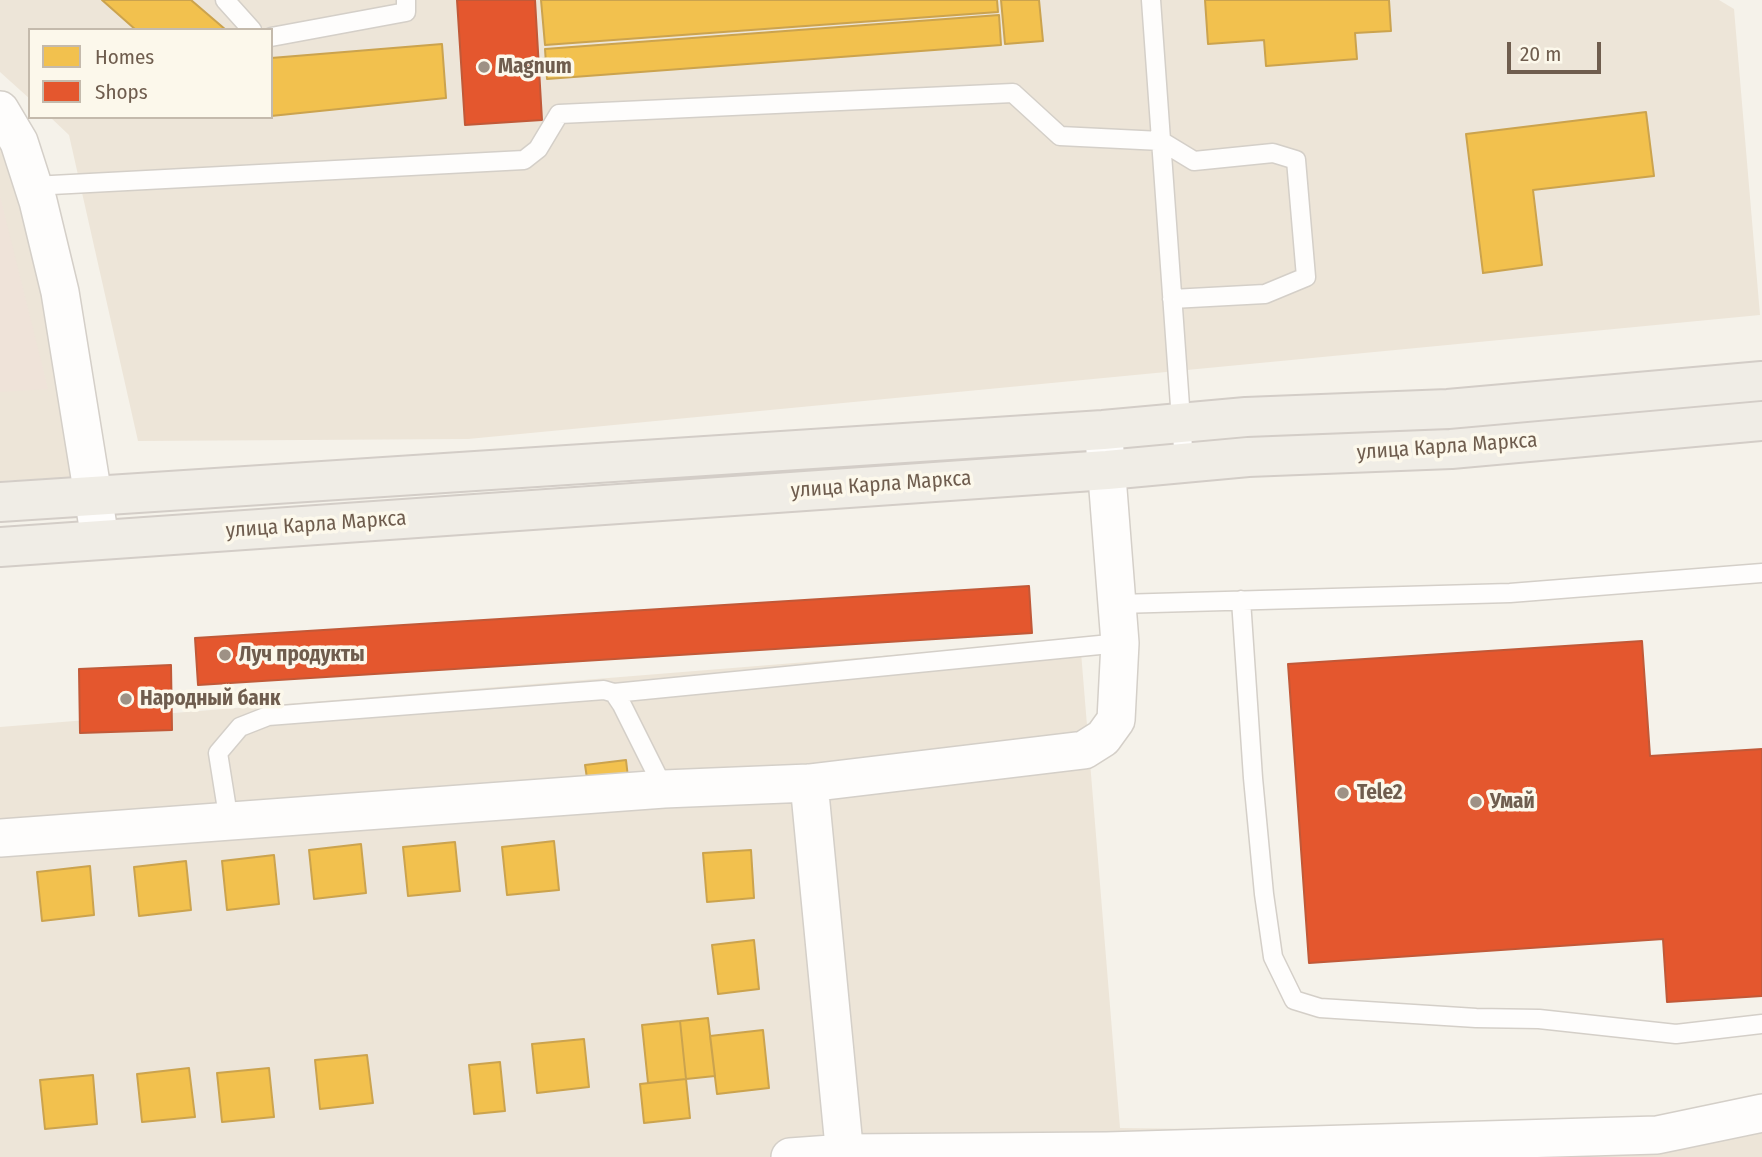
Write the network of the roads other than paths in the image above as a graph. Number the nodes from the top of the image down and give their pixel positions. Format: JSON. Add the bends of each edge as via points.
{"nodes":[{"id":1,"x":225,"y":0,"type":"edge"},
{"id":2,"x":406,"y":0,"type":"edge"},
{"id":3,"x":1151,"y":0,"type":"edge"},
{"id":4,"x":249,"y":28,"type":"edge"},
{"id":5,"x":273,"y":37,"type":"edge"},
{"id":6,"x":0,"y":110,"type":"edge"},
{"id":7,"x":1161,"y":141,"type":"junction"},
{"id":8,"x":33,"y":186,"type":"junction"},
{"id":9,"x":1172,"y":299,"type":"junction"},
{"id":10,"x":1762,"y":381,"type":"edge"},
{"id":11,"x":1762,"y":421,"type":"edge"},
{"id":12,"x":1181,"y":422,"type":"junction"},
{"id":13,"x":1104,"y":430,"type":"junction"},
{"id":14,"x":1184,"y":462,"type":"junction"},
{"id":15,"x":1107,"y":470,"type":"junction"},
{"id":16,"x":92,"y":496,"type":"junction"},
{"id":17,"x":0,"y":502,"type":"edge"},
{"id":18,"x":100,"y":540,"type":"junction"},
{"id":19,"x":0,"y":547,"type":"edge"},
{"id":20,"x":1762,"y":573,"type":"edge"},
{"id":21,"x":1241,"y":600,"type":"junction"},
{"id":22,"x":1118,"y":604,"type":"junction"},
{"id":23,"x":1120,"y":643,"type":"junction"},
{"id":24,"x":614,"y":693,"type":"junction"},
{"id":25,"x":809,"y":783,"type":"junction"},
{"id":26,"x":664,"y":789,"type":"junction"},
{"id":27,"x":229,"y":822,"type":"junction"},
{"id":28,"x":0,"y":838,"type":"edge"},
{"id":29,"x":1762,"y":1024,"type":"edge"},
{"id":30,"x":1762,"y":1112,"type":"edge"},
{"id":31,"x":845,"y":1155,"type":"edge"},
{"id":32,"x":790,"y":1157,"type":"edge"}],
"edges":[{"from":1,"to":4,"type":"lane"},
{"from":2,"to":5,"type":"lane","via":[[406,12]]},
{"from":3,"to":7,"type":"lane"},
{"from":6,"to":8,"type":"street","via":[[19,142]]},
{"from":7,"to":8,"type":"lane","via":[[1060,136],[1013,93],[999,93],[559,114],[538,149],[524,160]]},
{"from":7,"to":9,"type":"lane"},
{"from":7,"to":9,"type":"lane","via":[[1194,160],[1273,153],[1296,160],[1306,277],[1265,294]]},
{"from":8,"to":16,"type":"street","via":[[60,292]]},
{"from":9,"to":12,"type":"lane"},
{"from":10,"to":12,"type":"main road","name":"улица Карла Маркса","via":[[1448,409]]},
{"from":11,"to":14,"type":"main road","name":"улица Карла Маркса","via":[[1451,449]]},
{"from":12,"to":13,"type":"main road","name":"улица Карла Маркса"},
{"from":12,"to":14,"type":"lane"},
{"from":13,"to":15,"type":"street"},
{"from":13,"to":16,"type":"main road","name":"улица Карла Маркса"},
{"from":14,"to":15,"type":"main road","name":"улица Карла Маркса"},
{"from":15,"to":18,"type":"main road","name":"улица Карла Маркса"},
{"from":15,"to":22,"type":"street"},
{"from":16,"to":17,"type":"main road","name":"улица Карла Маркса"},
{"from":16,"to":18,"type":"street"},
{"from":18,"to":19,"type":"main road","name":"улица Карла Маркса"},
{"from":20,"to":21,"type":"lane","via":[[1510,593]]},
{"from":21,"to":22,"type":"lane"},
{"from":21,"to":29,"type":"lane","via":[[1264,894],[1273,957],[1294,1000],[1320,1008],[1539,1019],[1676,1034]]},
{"from":22,"to":23,"type":"street"},
{"from":23,"to":24,"type":"lane"},
{"from":23,"to":25,"type":"street","via":[[1116,720],[1103,738],[1084,750]]},
{"from":24,"to":26,"type":"lane"},
{"from":24,"to":27,"type":"lane","via":[[604,690],[268,716],[240,727],[219,753]]},
{"from":25,"to":26,"type":"street"},
{"from":25,"to":31,"type":"street"},
{"from":26,"to":27,"type":"street"},
{"from":27,"to":28,"type":"street"},
{"from":30,"to":31,"type":"street","via":[[1657,1135]]},
{"from":31,"to":32,"type":"street"}]}
